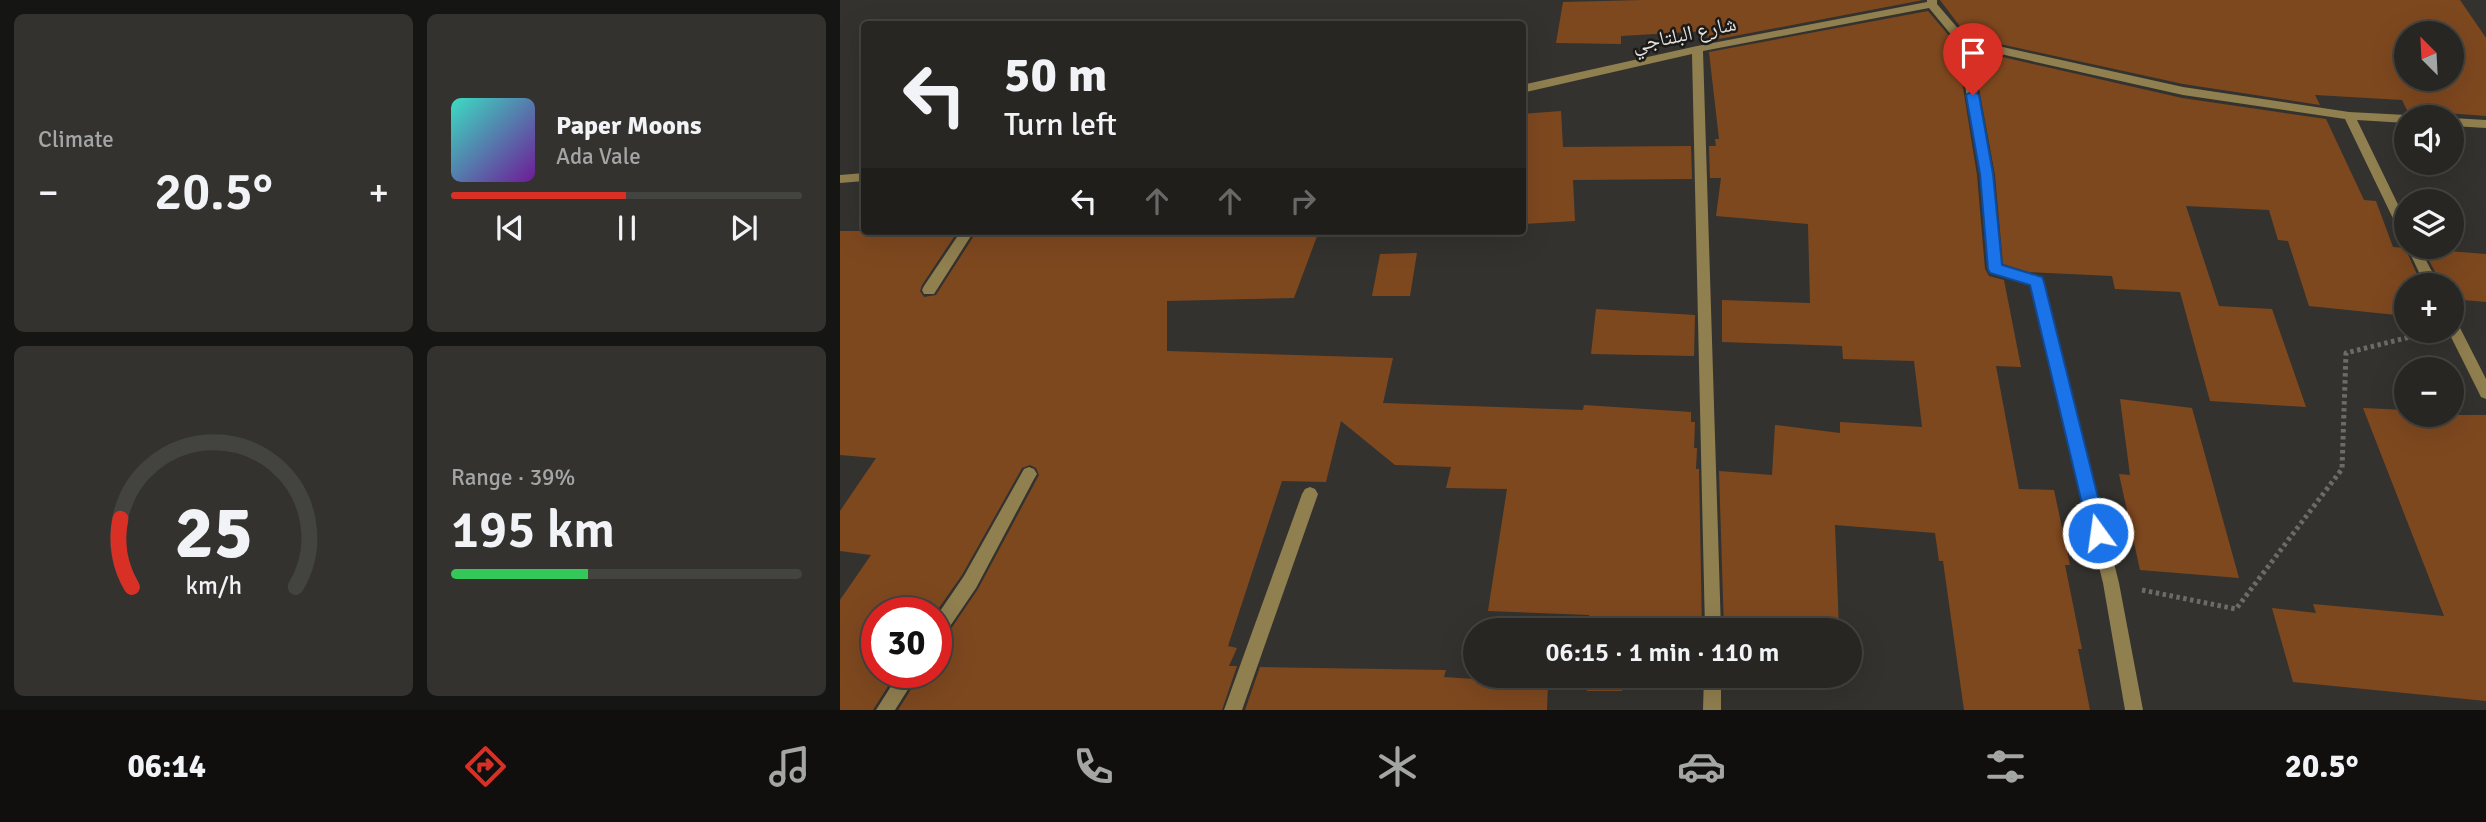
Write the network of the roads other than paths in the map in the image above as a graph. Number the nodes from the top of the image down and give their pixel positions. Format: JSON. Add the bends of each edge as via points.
{"nodes":[{"id":1,"x":1932,"y":2,"type":"edge"},
{"id":2,"x":1964,"y":42,"type":"junction"},
{"id":3,"x":1697,"y":49,"type":"junction"},
{"id":4,"x":1526,"y":88,"type":"edge"},
{"id":5,"x":2349,"y":116,"type":"junction"},
{"id":6,"x":2394,"y":118,"type":"edge"},
{"id":7,"x":2464,"y":123,"type":"edge"},
{"id":8,"x":2486,"y":124,"type":"edge"},
{"id":9,"x":861,"y":177,"type":"edge"},
{"id":10,"x":840,"y":179,"type":"edge"},
{"id":11,"x":2394,"y":208,"type":"edge"},
{"id":12,"x":965,"y":235,"type":"edge"},
{"id":13,"x":929,"y":290,"type":"dead end"},
{"id":14,"x":2461,"y":343,"type":"edge"},
{"id":15,"x":2486,"y":393,"type":"edge"},
{"id":16,"x":1029,"y":474,"type":"dead end"},
{"id":17,"x":1311,"y":494,"type":"dead end"},
{"id":18,"x":952,"y":608,"type":"edge"},
{"id":19,"x":1713,"y":618,"type":"edge"},
{"id":20,"x":899,"y":688,"type":"edge"},
{"id":21,"x":1713,"y":688,"type":"edge"},
{"id":22,"x":885,"y":710,"type":"edge"},
{"id":23,"x":1233,"y":710,"type":"edge"},
{"id":24,"x":1712,"y":710,"type":"edge"},
{"id":25,"x":2134,"y":710,"type":"edge"}],
"edges":[{"from":1,"to":2,"type":"street"},
{"from":1,"to":3,"type":"street","name":"شارع البلتاجي"},
{"from":2,"to":5,"type":"street","via":[[2183,91]]},
{"from":2,"to":25,"type":"street","via":[[1986,174],[1995,269],[2036,282],[2110,583]]},
{"from":3,"to":4,"type":"street","name":"شارع البلتاجي"},
{"from":3,"to":19,"type":"street"},
{"from":5,"to":6,"type":"street"},
{"from":5,"to":11,"type":"street"},
{"from":7,"to":8,"type":"street"},
{"from":9,"to":10,"type":"street"},
{"from":12,"to":13,"type":"street"},
{"from":14,"to":15,"type":"street"},
{"from":16,"to":18,"type":"street"},
{"from":17,"to":23,"type":"street"},
{"from":20,"to":22,"type":"street"},
{"from":21,"to":24,"type":"street"}]}
